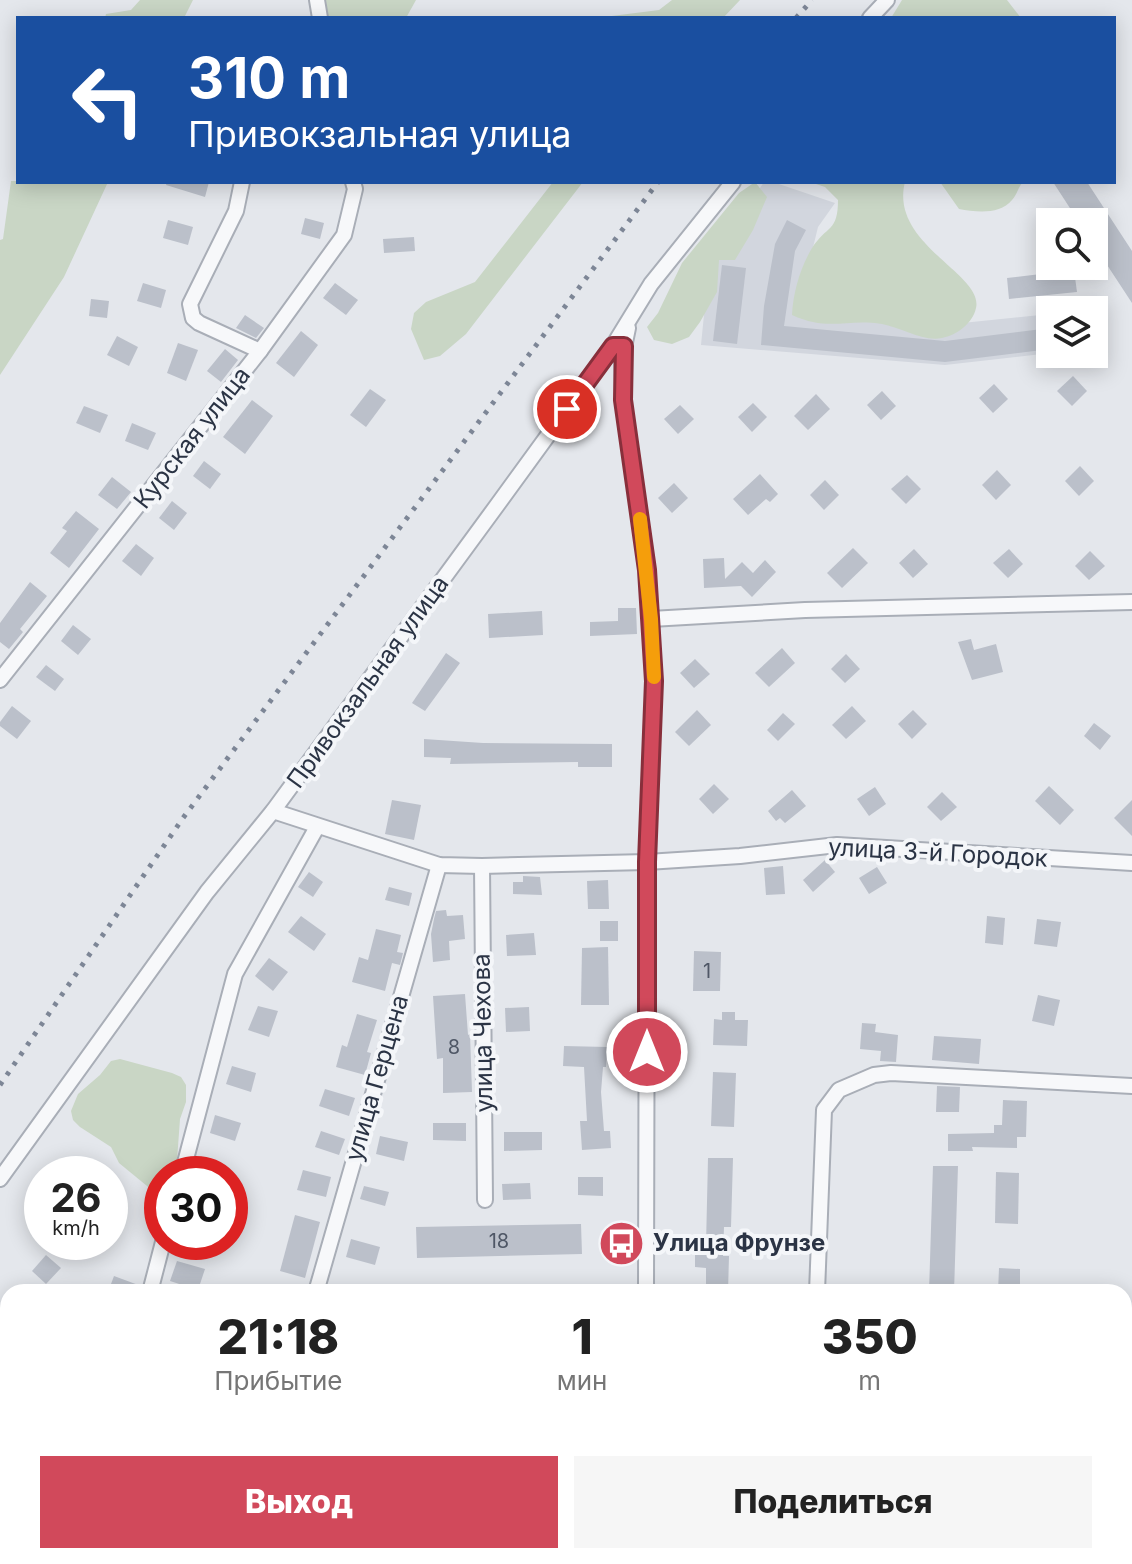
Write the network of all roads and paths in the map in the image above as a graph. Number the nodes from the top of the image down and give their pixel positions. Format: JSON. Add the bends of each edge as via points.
{"nodes":[{"id":1,"x":887,"y":0,"type":"edge"},
{"id":2,"x":872,"y":16,"type":"edge"},
{"id":3,"x":242,"y":184,"type":"edge"},
{"id":4,"x":354,"y":184,"type":"edge"},
{"id":5,"x":731,"y":184,"type":"edge"},
{"id":6,"x":619,"y":346,"type":"junction"},
{"id":7,"x":260,"y":351,"type":"junction"},
{"id":8,"x":1132,"y":602,"type":"edge"},
{"id":9,"x":651,"y":619,"type":"junction"},
{"id":10,"x":0,"y":680,"type":"edge"},
{"id":11,"x":273,"y":811,"type":"junction"},
{"id":12,"x":317,"y":827,"type":"junction"},
{"id":13,"x":647,"y":862,"type":"junction"},
{"id":14,"x":1132,"y":863,"type":"edge"},
{"id":15,"x":439,"y":865,"type":"junction"},
{"id":16,"x":482,"y":866,"type":"junction"},
{"id":17,"x":1132,"y":1086,"type":"edge"},
{"id":18,"x":187,"y":1156,"type":"edge"},
{"id":19,"x":0,"y":1179,"type":"edge"},
{"id":20,"x":485,"y":1200,"type":"dead end"},
{"id":21,"x":158,"y":1260,"type":"edge"},
{"id":22,"x":152,"y":1284,"type":"edge"},
{"id":23,"x":318,"y":1284,"type":"edge"},
{"id":24,"x":646,"y":1284,"type":"edge"},
{"id":25,"x":817,"y":1284,"type":"edge"}],
"edges":[{"from":1,"to":2,"type":"street"},
{"from":3,"to":7,"type":"street","via":[[236,211],[190,312],[199,323]]},
{"from":4,"to":7,"type":"street","name":"Курская улица","via":[[344,235]]},
{"from":5,"to":6,"type":"street","name":"Привокзальная улица","via":[[651,284]]},
{"from":6,"to":9,"type":"street"},
{"from":6,"to":11,"type":"street","name":"Привокзальная улица"},
{"from":7,"to":10,"type":"street","name":"Курская улица"},
{"from":8,"to":9,"type":"street"},
{"from":9,"to":13,"type":"street","via":[[654,681]]},
{"from":11,"to":12,"type":"street","name":"улица 3-й Городок"},
{"from":11,"to":19,"type":"street","name":"Привокзальная улица","via":[[207,892]]},
{"from":12,"to":15,"type":"street","name":"улица 3-й Городок"},
{"from":12,"to":18,"type":"street","via":[[235,974]]},
{"from":13,"to":14,"type":"street","name":"улица 3-й Городок","via":[[837,845]]},
{"from":13,"to":16,"type":"street","name":"улица 3-й Городок"},
{"from":13,"to":24,"type":"street"},
{"from":15,"to":16,"type":"street","name":"улица 3-й Городок"},
{"from":15,"to":23,"type":"street","name":"улица Герцена"},
{"from":16,"to":20,"type":"street","name":"улица Чехова"},
{"from":17,"to":25,"type":"street","via":[[891,1073],[839,1090],[824,1110]]},
{"from":21,"to":22,"type":"street"}]}
